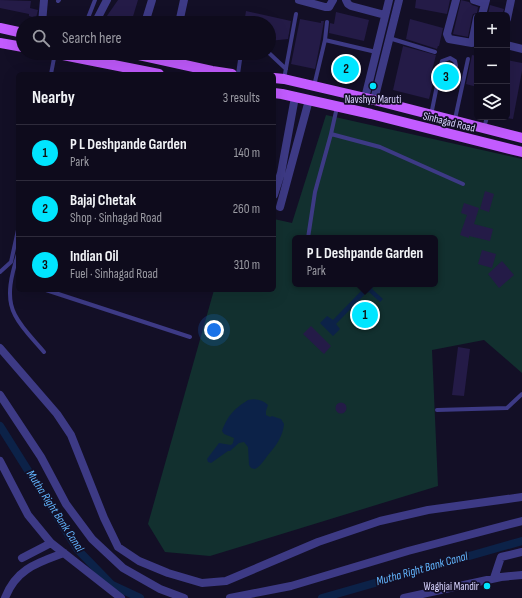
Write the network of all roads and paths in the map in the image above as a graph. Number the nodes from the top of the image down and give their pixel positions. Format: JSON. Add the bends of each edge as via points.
{"nodes":[{"id":1,"x":44,"y":0,"type":"edge"},
{"id":2,"x":95,"y":0,"type":"edge"},
{"id":3,"x":107,"y":0,"type":"edge"},
{"id":4,"x":152,"y":0,"type":"edge"},
{"id":5,"x":184,"y":0,"type":"edge"},
{"id":6,"x":299,"y":0,"type":"edge"},
{"id":7,"x":333,"y":0,"type":"edge"},
{"id":8,"x":346,"y":0,"type":"edge"},
{"id":9,"x":389,"y":0,"type":"edge"},
{"id":10,"x":399,"y":0,"type":"edge"},
{"id":11,"x":456,"y":0,"type":"edge"},
{"id":12,"x":480,"y":0,"type":"edge"},
{"id":13,"x":510,"y":0,"type":"edge"},
{"id":14,"x":478,"y":12,"type":"edge"},
{"id":15,"x":482,"y":12,"type":"edge"},
{"id":16,"x":506,"y":12,"type":"edge"},
{"id":17,"x":508,"y":12,"type":"edge"},
{"id":18,"x":296,"y":14,"type":"dead end"},
{"id":19,"x":386,"y":15,"type":"junction"},
{"id":20,"x":43,"y":16,"type":"edge"},
{"id":21,"x":89,"y":16,"type":"edge"},
{"id":22,"x":99,"y":16,"type":"edge"},
{"id":23,"x":147,"y":16,"type":"edge"},
{"id":24,"x":181,"y":16,"type":"edge"},
{"id":25,"x":327,"y":22,"type":"dead end"},
{"id":26,"x":0,"y":28,"type":"edge"},
{"id":27,"x":16,"y":31,"type":"edge"},
{"id":28,"x":474,"y":33,"type":"edge"},
{"id":29,"x":390,"y":38,"type":"junction"},
{"id":30,"x":325,"y":40,"type":"junction"},
{"id":31,"x":0,"y":43,"type":"edge"},
{"id":32,"x":16,"y":46,"type":"edge"},
{"id":33,"x":510,"y":46,"type":"edge"},
{"id":34,"x":522,"y":49,"type":"edge"},
{"id":35,"x":376,"y":52,"type":"junction"},
{"id":36,"x":435,"y":52,"type":"dead end"},
{"id":37,"x":468,"y":59,"type":"dead end"},
{"id":38,"x":53,"y":60,"type":"edge"},
{"id":39,"x":89,"y":60,"type":"edge"},
{"id":40,"x":175,"y":60,"type":"edge"},
{"id":41,"x":240,"y":60,"type":"edge"},
{"id":42,"x":276,"y":60,"type":"edge"},
{"id":43,"x":456,"y":66,"type":"dead end"},
{"id":44,"x":286,"y":69,"type":"junction"},
{"id":45,"x":51,"y":72,"type":"edge"},
{"id":46,"x":149,"y":72,"type":"edge"},
{"id":47,"x":212,"y":72,"type":"edge"},
{"id":48,"x":238,"y":72,"type":"edge"},
{"id":49,"x":279,"y":79,"type":"edge"},
{"id":50,"x":314,"y":86,"type":"junction"},
{"id":51,"x":276,"y":93,"type":"edge"},
{"id":52,"x":295,"y":97,"type":"junction"},
{"id":53,"x":369,"y":99,"type":"junction"},
{"id":54,"x":309,"y":100,"type":"junction"},
{"id":55,"x":338,"y":106,"type":"junction"},
{"id":56,"x":366,"y":113,"type":"junction"},
{"id":57,"x":431,"y":116,"type":"junction"},
{"id":58,"x":486,"y":120,"type":"edge"},
{"id":59,"x":454,"y":122,"type":"junction"},
{"id":60,"x":484,"y":129,"type":"junction"},
{"id":61,"x":331,"y":134,"type":"junction"},
{"id":62,"x":522,"y":136,"type":"edge"},
{"id":63,"x":522,"y":152,"type":"edge"},
{"id":64,"x":463,"y":184,"type":"dead end"},
{"id":65,"x":276,"y":188,"type":"edge"},
{"id":66,"x":280,"y":207,"type":"dead end"},
{"id":67,"x":308,"y":235,"type":"edge"},
{"id":68,"x":16,"y":239,"type":"edge"},
{"id":69,"x":16,"y":262,"type":"edge"},
{"id":70,"x":0,"y":272,"type":"edge"},
{"id":71,"x":12,"y":279,"type":"junction"},
{"id":72,"x":16,"y":280,"type":"edge"},
{"id":73,"x":52,"y":292,"type":"edge"},
{"id":74,"x":190,"y":337,"type":"dead end"},
{"id":75,"x":0,"y":348,"type":"edge"},
{"id":76,"x":44,"y":352,"type":"dead end"},
{"id":77,"x":522,"y":394,"type":"edge"},
{"id":78,"x":0,"y":395,"type":"edge"},
{"id":79,"x":437,"y":410,"type":"dead end"},
{"id":80,"x":0,"y":462,"type":"edge"},
{"id":81,"x":522,"y":497,"type":"edge"},
{"id":82,"x":522,"y":521,"type":"edge"},
{"id":83,"x":51,"y":543,"type":"junction"},
{"id":84,"x":522,"y":552,"type":"edge"},
{"id":85,"x":64,"y":553,"type":"junction"},
{"id":86,"x":22,"y":558,"type":"dead end"},
{"id":87,"x":522,"y":575,"type":"edge"},
{"id":88,"x":494,"y":578,"type":"junction"},
{"id":89,"x":5,"y":598,"type":"edge"},
{"id":90,"x":122,"y":598,"type":"edge"},
{"id":91,"x":184,"y":598,"type":"edge"},
{"id":92,"x":230,"y":598,"type":"edge"},
{"id":93,"x":404,"y":598,"type":"edge"}],
"edges":[{"from":1,"to":20,"type":"street"},
{"from":2,"to":21,"type":"lane"},
{"from":3,"to":22,"type":"street"},
{"from":4,"to":23,"type":"street"},
{"from":5,"to":24,"type":"street"},
{"from":6,"to":7,"type":"street","via":[[325,7],[329,7]]},
{"from":8,"to":19,"type":"street","via":[[351,6]]},
{"from":9,"to":19,"type":"street"},
{"from":10,"to":29,"type":"street"},
{"from":11,"to":28,"type":"street","via":[[447,34],[449,39],[472,43]]},
{"from":12,"to":14,"type":"street"},
{"from":12,"to":15,"type":"street"},
{"from":13,"to":16,"type":"street"},
{"from":13,"to":17,"type":"street"},
{"from":18,"to":44,"type":"lane"},
{"from":19,"to":35,"type":"street"},
{"from":25,"to":30,"type":"lane"},
{"from":26,"to":27,"type":"main road"},
{"from":29,"to":36,"type":"lane"},
{"from":29,"to":53,"type":"street"},
{"from":30,"to":35,"type":"lane"},
{"from":30,"to":50,"type":"lane"},
{"from":31,"to":32,"type":"main road"},
{"from":33,"to":34,"type":"street"},
{"from":35,"to":53,"type":"street"},
{"from":37,"to":59,"type":"lane"},
{"from":38,"to":45,"type":"lane"},
{"from":39,"to":46,"type":"main road"},
{"from":40,"to":47,"type":"main road"},
{"from":41,"to":48,"type":"lane"},
{"from":42,"to":44,"type":"lane"},
{"from":43,"to":57,"type":"lane","via":[[455,60],[450,58],[442,61]]},
{"from":44,"to":49,"type":"lane"},
{"from":49,"to":50,"type":"main road","name":"Sinhagad Road"},
{"from":50,"to":53,"type":"main road","name":"Sinhagad Road"},
{"from":51,"to":52,"type":"main road","name":"Sinhagad Road"},
{"from":52,"to":54,"type":"main road","name":"Sinhagad Road"},
{"from":52,"to":65,"type":"street"},
{"from":53,"to":56,"type":"main road"},
{"from":53,"to":57,"type":"main road","name":"Sinhagad Road"},
{"from":54,"to":55,"type":"main road","name":"Sinhagad Road"},
{"from":54,"to":66,"type":"street"},
{"from":55,"to":56,"type":"main road","name":"Sinhagad Road"},
{"from":55,"to":61,"type":"lane"},
{"from":56,"to":63,"type":"main road","name":"Sinhagad Road"},
{"from":57,"to":59,"type":"main road","name":"Sinhagad Road"},
{"from":58,"to":60,"type":"lane"},
{"from":59,"to":60,"type":"main road","name":"Sinhagad Road"},
{"from":60,"to":62,"type":"main road","name":"Sinhagad Road"},
{"from":61,"to":64,"type":"lane","via":[[380,147]]},
{"from":61,"to":67,"type":"lane","via":[[315,192]]},
{"from":68,"to":70,"type":"lane","via":[[11,262]]},
{"from":69,"to":71,"type":"lane"},
{"from":71,"to":72,"type":"lane"},
{"from":71,"to":76,"type":"lane","via":[[10,298],[15,315]]},
{"from":73,"to":74,"type":"lane"},
{"from":75,"to":81,"type":"street","via":[[71,435],[118,547],[139,561],[202,583],[226,581],[318,542],[380,521],[428,510]]},
{"from":77,"to":79,"type":"lane","via":[[507,408]]},
{"from":78,"to":91,"type":"street","via":[[41,457],[66,504],[92,539],[123,568],[160,589]]},
{"from":80,"to":83,"type":"street","via":[[28,515]]},
{"from":82,"to":92,"type":"street","via":[[290,586]]},
{"from":83,"to":85,"type":"street"},
{"from":83,"to":86,"type":"street"},
{"from":84,"to":88,"type":"street","via":[[501,557]]},
{"from":85,"to":89,"type":"street","via":[[44,560],[20,574],[12,582]]},
{"from":85,"to":90,"type":"street"},
{"from":87,"to":88,"type":"street"},
{"from":88,"to":93,"type":"street"}]}
